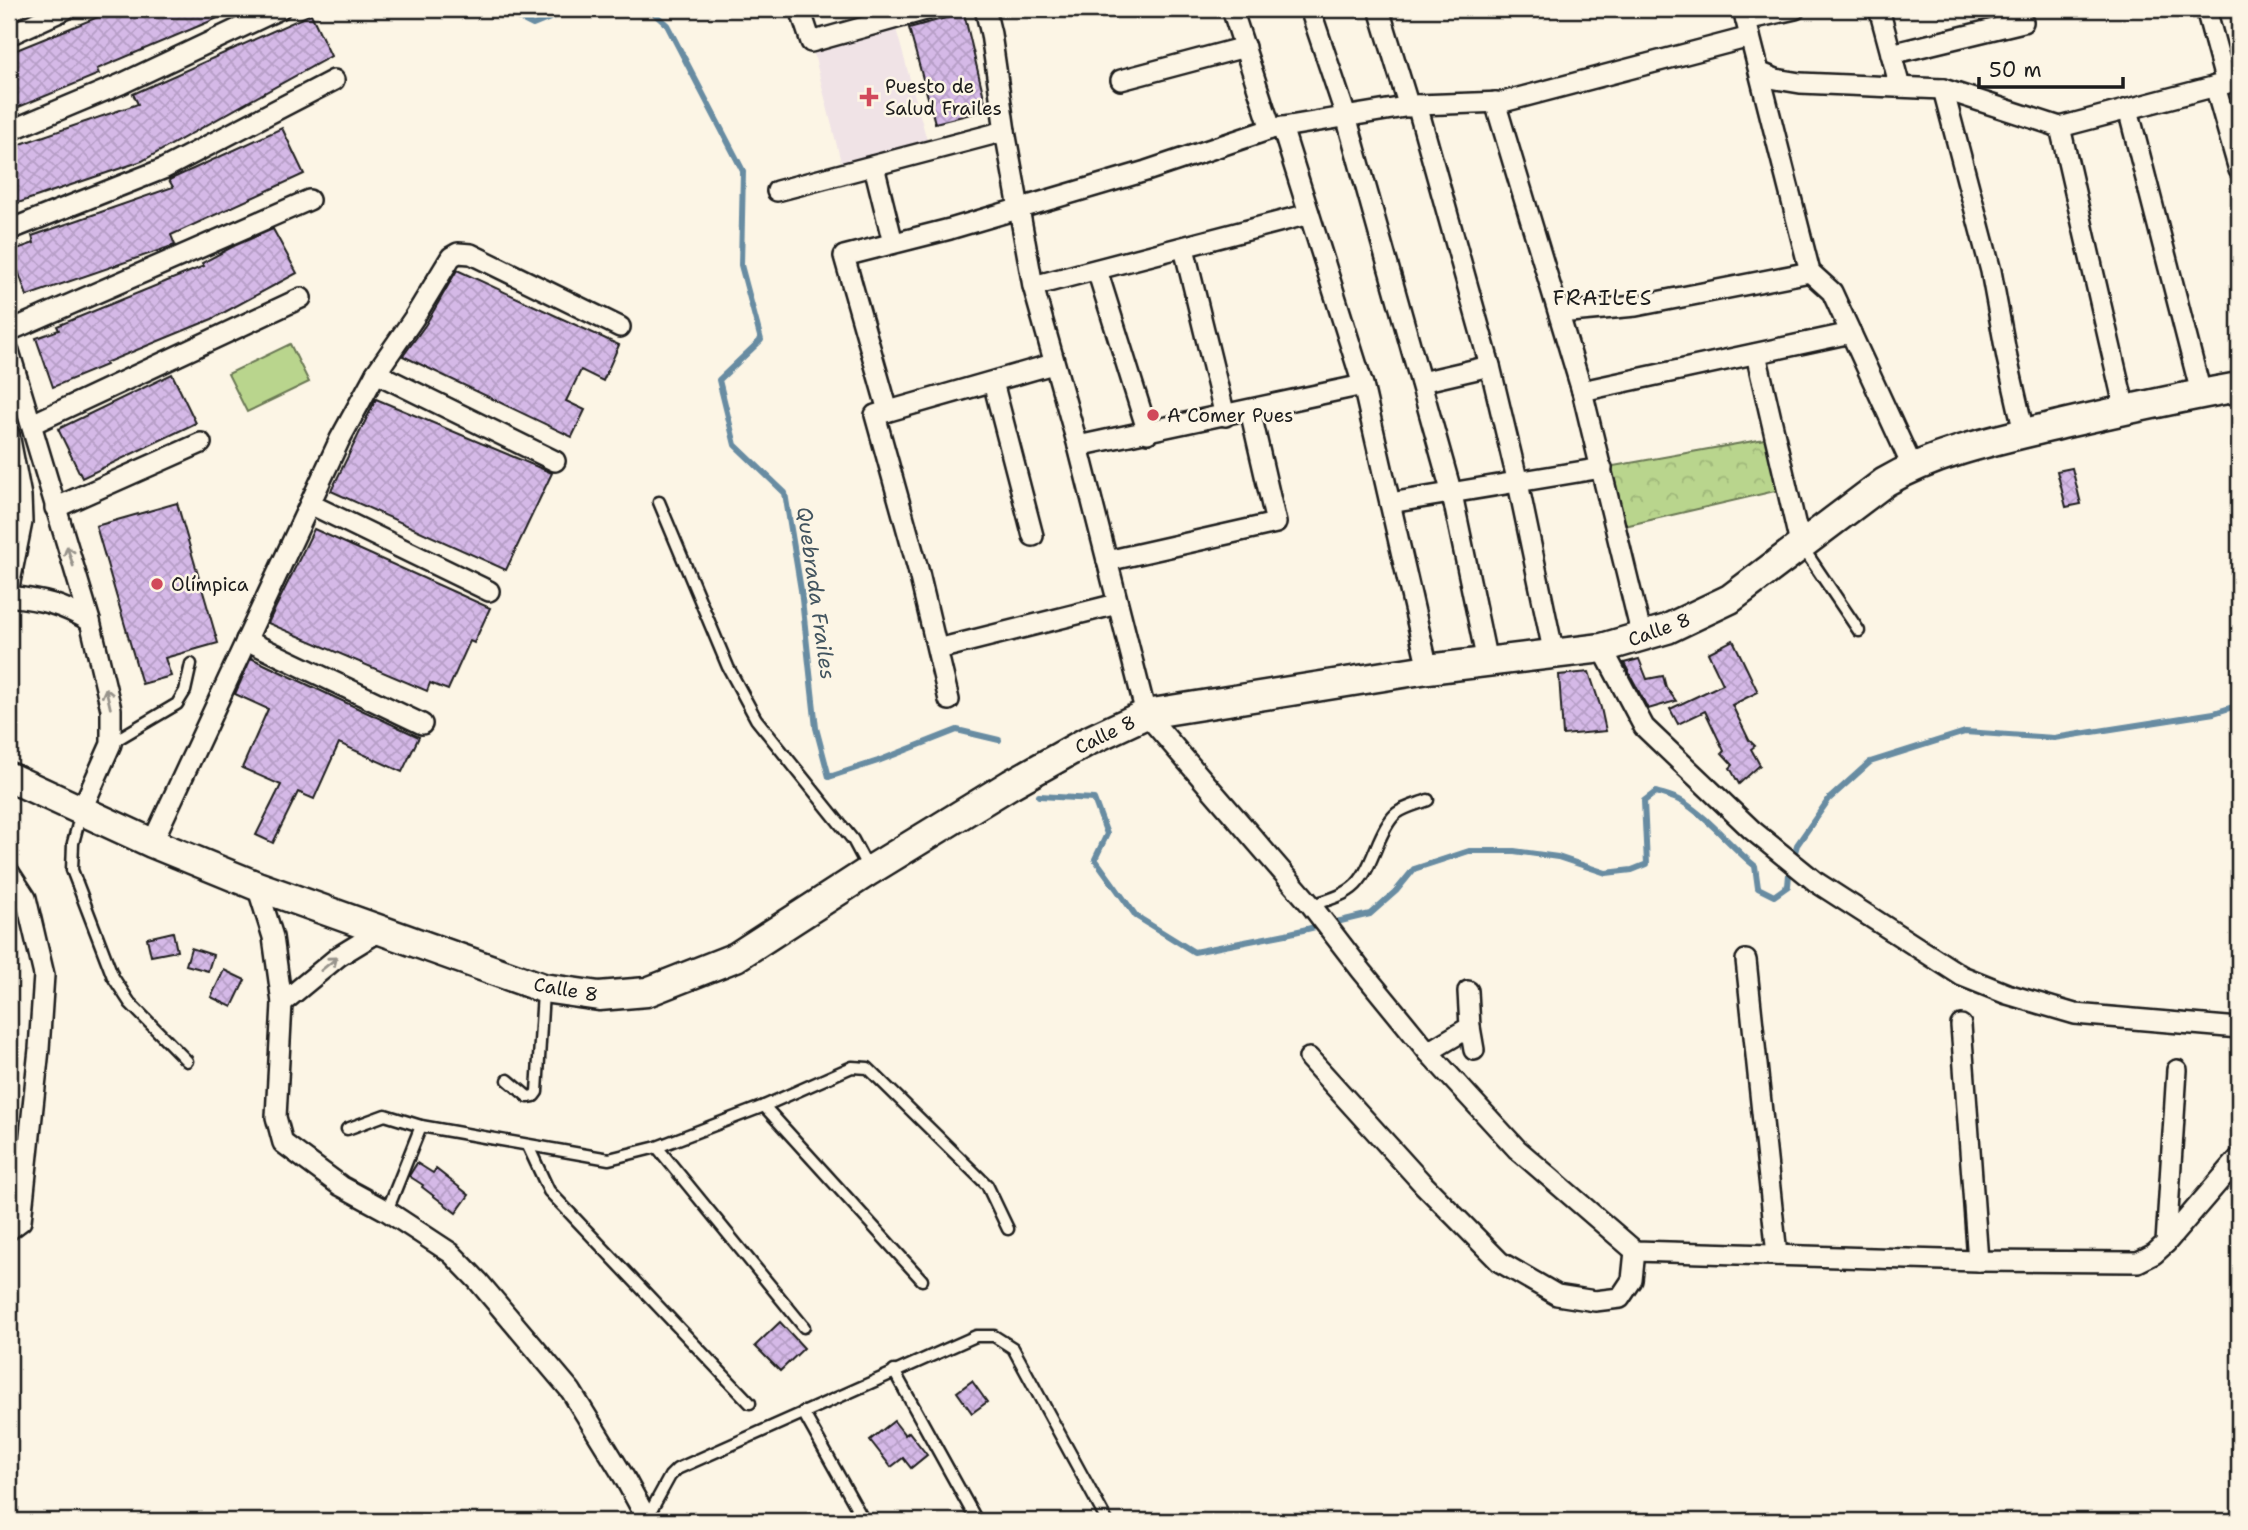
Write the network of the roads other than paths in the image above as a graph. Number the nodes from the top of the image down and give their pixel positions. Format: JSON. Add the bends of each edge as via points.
{"nodes":[{"id":1,"x":66,"y":9,"type":"edge"},
{"id":2,"x":280,"y":9,"type":"edge"},
{"id":3,"x":800,"y":9,"type":"edge"},
{"id":4,"x":929,"y":9,"type":"edge"},
{"id":5,"x":985,"y":9,"type":"edge"},
{"id":6,"x":1232,"y":9,"type":"edge"},
{"id":7,"x":1310,"y":9,"type":"edge"},
{"id":8,"x":1380,"y":9,"type":"edge"},
{"id":9,"x":1795,"y":9,"type":"edge"},
{"id":10,"x":1879,"y":9,"type":"edge"},
{"id":11,"x":2206,"y":9,"type":"edge"},
{"id":12,"x":1746,"y":22,"type":"edge"},
{"id":13,"x":2023,"y":22,"type":"dead end"},
{"id":14,"x":9,"y":35,"type":"edge"},
{"id":15,"x":1245,"y":47,"type":"junction"},
{"id":16,"x":1891,"y":54,"type":"junction"},
{"id":17,"x":1760,"y":73,"type":"junction"},
{"id":18,"x":334,"y":80,"type":"dead end"},
{"id":19,"x":1121,"y":80,"type":"dead end"},
{"id":20,"x":2227,"y":83,"type":"edge"},
{"id":21,"x":1900,"y":87,"type":"junction"},
{"id":22,"x":1943,"y":89,"type":"junction"},
{"id":23,"x":1495,"y":103,"type":"junction"},
{"id":24,"x":1413,"y":106,"type":"junction"},
{"id":25,"x":2128,"y":109,"type":"junction"},
{"id":26,"x":1346,"y":116,"type":"junction"},
{"id":27,"x":2060,"y":127,"type":"junction"},
{"id":28,"x":1276,"y":128,"type":"junction"},
{"id":29,"x":9,"y":131,"type":"edge"},
{"id":30,"x":1004,"y":131,"type":"junction"},
{"id":31,"x":874,"y":166,"type":"junction"},
{"id":32,"x":2239,"y":170,"type":"edge"},
{"id":33,"x":777,"y":191,"type":"dead end"},
{"id":34,"x":309,"y":200,"type":"dead end"},
{"id":35,"x":1018,"y":209,"type":"junction"},
{"id":36,"x":1309,"y":214,"type":"junction"},
{"id":37,"x":9,"y":230,"type":"edge"},
{"id":38,"x":893,"y":243,"type":"junction"},
{"id":39,"x":1184,"y":248,"type":"junction"},
{"id":40,"x":1097,"y":270,"type":"junction"},
{"id":41,"x":1810,"y":272,"type":"junction"},
{"id":42,"x":1033,"y":286,"type":"junction"},
{"id":43,"x":301,"y":299,"type":"dead end"},
{"id":44,"x":1559,"y":313,"type":"junction"},
{"id":45,"x":620,"y":327,"type":"dead end"},
{"id":46,"x":9,"y":331,"type":"edge"},
{"id":47,"x":1851,"y":333,"type":"junction"},
{"id":48,"x":9,"y":351,"type":"edge"},
{"id":49,"x":1756,"y":354,"type":"junction"},
{"id":50,"x":1053,"y":364,"type":"junction"},
{"id":51,"x":1490,"y":366,"type":"junction"},
{"id":52,"x":376,"y":373,"type":"junction"},
{"id":53,"x":993,"y":382,"type":"junction"},
{"id":54,"x":1421,"y":382,"type":"junction"},
{"id":55,"x":1363,"y":385,"type":"junction"},
{"id":56,"x":2239,"y":387,"type":"edge"},
{"id":57,"x":1582,"y":391,"type":"junction"},
{"id":58,"x":2201,"y":393,"type":"junction"},
{"id":59,"x":1250,"y":410,"type":"junction"},
{"id":60,"x":2125,"y":410,"type":"junction"},
{"id":61,"x":888,"y":411,"type":"junction"},
{"id":62,"x":1225,"y":416,"type":"junction"},
{"id":63,"x":32,"y":424,"type":"junction"},
{"id":64,"x":1148,"y":433,"type":"junction"},
{"id":65,"x":2024,"y":433,"type":"junction"},
{"id":66,"x":9,"y":434,"type":"edge"},
{"id":67,"x":201,"y":443,"type":"dead end"},
{"id":68,"x":1078,"y":446,"type":"junction"},
{"id":69,"x":555,"y":461,"type":"dead end"},
{"id":70,"x":1912,"y":466,"type":"junction"},
{"id":71,"x":1602,"y":468,"type":"junction"},
{"id":72,"x":1518,"y":483,"type":"junction"},
{"id":73,"x":1452,"y":494,"type":"junction"},
{"id":74,"x":15,"y":498,"type":"edge"},
{"id":75,"x":659,"y":502,"type":"dead end"},
{"id":76,"x":1390,"y":503,"type":"junction"},
{"id":77,"x":310,"y":504,"type":"junction"},
{"id":78,"x":55,"y":508,"type":"junction"},
{"id":79,"x":1033,"y":536,"type":"dead end"},
{"id":80,"x":1800,"y":544,"type":"junction"},
{"id":81,"x":1107,"y":561,"type":"junction"},
{"id":82,"x":9,"y":587,"type":"edge"},
{"id":83,"x":489,"y":591,"type":"dead end"},
{"id":84,"x":9,"y":596,"type":"edge"},
{"id":85,"x":1117,"y":604,"type":"junction"},
{"id":86,"x":90,"y":621,"type":"junction"},
{"id":87,"x":1859,"y":631,"type":"dead end"},
{"id":88,"x":1642,"y":637,"type":"junction"},
{"id":89,"x":246,"y":640,"type":"junction"},
{"id":90,"x":1602,"y":648,"type":"junction"},
{"id":91,"x":938,"y":649,"type":"junction"},
{"id":92,"x":1554,"y":655,"type":"junction"},
{"id":93,"x":1487,"y":662,"type":"junction"},
{"id":94,"x":191,"y":664,"type":"dead end"},
{"id":95,"x":1428,"y":669,"type":"junction"},
{"id":96,"x":949,"y":700,"type":"dead end"},
{"id":97,"x":1146,"y":713,"type":"junction"},
{"id":98,"x":422,"y":724,"type":"dead end"},
{"id":99,"x":111,"y":744,"type":"junction"},
{"id":100,"x":9,"y":778,"type":"edge"},
{"id":101,"x":1428,"y":800,"type":"dead end"},
{"id":102,"x":82,"y":809,"type":"junction"},
{"id":103,"x":152,"y":843,"type":"junction"},
{"id":104,"x":869,"y":871,"type":"junction"},
{"id":105,"x":9,"y":872,"type":"edge"},
{"id":106,"x":257,"y":886,"type":"junction"},
{"id":107,"x":1315,"y":910,"type":"junction"},
{"id":108,"x":380,"y":930,"type":"junction"},
{"id":109,"x":1745,"y":960,"type":"dead end"},
{"id":110,"x":543,"y":988,"type":"junction"},
{"id":111,"x":1468,"y":991,"type":"dead end"},
{"id":112,"x":282,"y":1003,"type":"junction"},
{"id":113,"x":1961,"y":1025,"type":"dead end"},
{"id":114,"x":1470,"y":1027,"type":"junction"},
{"id":115,"x":2239,"y":1028,"type":"edge"},
{"id":116,"x":1474,"y":1051,"type":"dead end"},
{"id":117,"x":1428,"y":1052,"type":"junction"},
{"id":118,"x":1309,"y":1058,"type":"dead end"},
{"id":119,"x":187,"y":1061,"type":"dead end"},
{"id":120,"x":2176,"y":1070,"type":"dead end"},
{"id":121,"x":508,"y":1080,"type":"dead end"},
{"id":122,"x":764,"y":1106,"type":"junction"},
{"id":123,"x":421,"y":1126,"type":"junction"},
{"id":124,"x":347,"y":1129,"type":"dead end"},
{"id":125,"x":528,"y":1146,"type":"junction"},
{"id":126,"x":657,"y":1147,"type":"junction"},
{"id":127,"x":2239,"y":1158,"type":"edge"},
{"id":128,"x":387,"y":1211,"type":"junction"},
{"id":129,"x":1008,"y":1229,"type":"dead end"},
{"id":130,"x":9,"y":1230,"type":"edge"},
{"id":131,"x":2166,"y":1243,"type":"junction"},
{"id":132,"x":1635,"y":1251,"type":"junction"},
{"id":133,"x":1777,"y":1255,"type":"junction"},
{"id":134,"x":1978,"y":1261,"type":"junction"},
{"id":135,"x":922,"y":1280,"type":"dead end"},
{"id":136,"x":804,"y":1327,"type":"dead end"},
{"id":137,"x":894,"y":1371,"type":"junction"},
{"id":138,"x":750,"y":1403,"type":"dead end"},
{"id":139,"x":803,"y":1412,"type":"junction"},
{"id":140,"x":647,"y":1520,"type":"edge"},
{"id":141,"x":864,"y":1521,"type":"edge"},
{"id":142,"x":977,"y":1521,"type":"edge"},
{"id":143,"x":1107,"y":1521,"type":"edge"}],
"edges":[{"from":1,"to":14,"type":"street"},
{"from":2,"to":29,"type":"street"},
{"from":3,"to":4,"type":"street","via":[[811,42]]},
{"from":5,"to":30,"type":"street"},
{"from":6,"to":15,"type":"street"},
{"from":7,"to":26,"type":"street"},
{"from":8,"to":24,"type":"street"},
{"from":9,"to":12,"type":"street"},
{"from":10,"to":16,"type":"street"},
{"from":11,"to":20,"type":"street"},
{"from":12,"to":17,"type":"street"},
{"from":12,"to":23,"type":"street"},
{"from":13,"to":16,"type":"street"},
{"from":15,"to":19,"type":"street"},
{"from":15,"to":28,"type":"street"},
{"from":16,"to":21,"type":"street"},
{"from":17,"to":21,"type":"street","via":[[1800,83]]},
{"from":17,"to":41,"type":"street"},
{"from":18,"to":37,"type":"street","via":[[163,169]]},
{"from":20,"to":25,"type":"street"},
{"from":20,"to":32,"type":"street"},
{"from":21,"to":22,"type":"street"},
{"from":22,"to":27,"type":"street"},
{"from":22,"to":65,"type":"street","via":[[1991,271]]},
{"from":23,"to":24,"type":"street"},
{"from":23,"to":44,"type":"street"},
{"from":24,"to":26,"type":"street"},
{"from":24,"to":51,"type":"street"},
{"from":25,"to":27,"type":"street"},
{"from":25,"to":58,"type":"street"},
{"from":26,"to":28,"type":"street"},
{"from":26,"to":54,"type":"street"},
{"from":27,"to":60,"type":"street"},
{"from":28,"to":35,"type":"street"},
{"from":28,"to":36,"type":"street"},
{"from":30,"to":31,"type":"street"},
{"from":30,"to":35,"type":"street"},
{"from":31,"to":33,"type":"street"},
{"from":31,"to":38,"type":"street"},
{"from":34,"to":46,"type":"street"},
{"from":35,"to":38,"type":"street"},
{"from":35,"to":42,"type":"street"},
{"from":36,"to":39,"type":"street"},
{"from":36,"to":55,"type":"street"},
{"from":38,"to":61,"type":"street","via":[[844,256]]},
{"from":39,"to":40,"type":"street"},
{"from":39,"to":62,"type":"street"},
{"from":40,"to":42,"type":"street"},
{"from":40,"to":64,"type":"street"},
{"from":41,"to":44,"type":"street","via":[[1636,306]]},
{"from":41,"to":47,"type":"street","via":[[1832,292]]},
{"from":42,"to":50,"type":"street"},
{"from":43,"to":63,"type":"street"},
{"from":44,"to":57,"type":"street"},
{"from":45,"to":52,"type":"street","via":[[471,254],[458,253],[451,257]]},
{"from":47,"to":49,"type":"street"},
{"from":47,"to":70,"type":"street"},
{"from":48,"to":63,"type":"street"},
{"from":49,"to":57,"type":"street"},
{"from":49,"to":80,"type":"street"},
{"from":50,"to":53,"type":"street"},
{"from":50,"to":68,"type":"street"},
{"from":51,"to":54,"type":"street"},
{"from":51,"to":72,"type":"street"},
{"from":52,"to":69,"type":"street"},
{"from":52,"to":77,"type":"street"},
{"from":53,"to":61,"type":"street"},
{"from":53,"to":79,"type":"street"},
{"from":54,"to":73,"type":"street"},
{"from":55,"to":59,"type":"street"},
{"from":55,"to":76,"type":"street"},
{"from":56,"to":58,"type":"street","name":"Calle 8"},
{"from":57,"to":71,"type":"street"},
{"from":58,"to":60,"type":"street","name":"Calle 8"},
{"from":59,"to":62,"type":"street"},
{"from":59,"to":81,"type":"street","via":[[1276,523]]},
{"from":60,"to":65,"type":"street","name":"Calle 8"},
{"from":61,"to":91,"type":"street","via":[[875,415]]},
{"from":62,"to":64,"type":"street"},
{"from":63,"to":78,"type":"street"},
{"from":64,"to":68,"type":"street"},
{"from":65,"to":70,"type":"street","name":"Calle 8"},
{"from":66,"to":74,"type":"street"},
{"from":67,"to":78,"type":"street"},
{"from":68,"to":81,"type":"street"},
{"from":70,"to":80,"type":"street","name":"Calle 8"},
{"from":71,"to":72,"type":"street"},
{"from":71,"to":88,"type":"street"},
{"from":72,"to":73,"type":"street"},
{"from":72,"to":92,"type":"street"},
{"from":73,"to":76,"type":"street"},
{"from":73,"to":93,"type":"street"},
{"from":74,"to":82,"type":"street","via":[[22,522]]},
{"from":75,"to":104,"type":"lane","via":[[728,667],[755,719],[853,840]]},
{"from":76,"to":95,"type":"street"},
{"from":77,"to":83,"type":"street"},
{"from":77,"to":89,"type":"street"},
{"from":86,"to":78,"type":"street","one_way":true},
{"from":80,"to":87,"type":"lane"},
{"from":80,"to":88,"type":"street","name":"Calle 8","via":[[1730,599]]},
{"from":81,"to":85,"type":"street"},
{"from":84,"to":86,"type":"street","via":[[66,607]]},
{"from":85,"to":91,"type":"street"},
{"from":85,"to":97,"type":"street"},
{"from":99,"to":86,"type":"street","one_way":true,"via":[[111,709]]},
{"from":88,"to":90,"type":"street","name":"Calle 8"},
{"from":89,"to":98,"type":"street"},
{"from":89,"to":103,"type":"street"},
{"from":90,"to":92,"type":"street","name":"Calle 8"},
{"from":90,"to":115,"type":"street","via":[[1644,727],[1752,830],[1816,881],[1962,976],[2075,1014]]},
{"from":91,"to":96,"type":"street"},
{"from":92,"to":93,"type":"street","name":"Calle 8"},
{"from":93,"to":95,"type":"street","name":"Calle 8"},
{"from":94,"to":99,"type":"lane","via":[[186,691],[177,704]]},
{"from":95,"to":97,"type":"street","name":"Calle 8"},
{"from":97,"to":104,"type":"street","name":"Calle 8","via":[[1011,784]]},
{"from":97,"to":107,"type":"street"},
{"from":99,"to":102,"type":"street"},
{"from":100,"to":102,"type":"street","name":"Calle 8"},
{"from":101,"to":107,"type":"lane","via":[[1396,814],[1354,888]]},
{"from":102,"to":103,"type":"street","name":"Calle 8"},
{"from":102,"to":119,"type":"lane","via":[[72,870],[113,977],[130,1003]]},
{"from":103,"to":106,"type":"street","name":"Calle 8"},
{"from":104,"to":110,"type":"street","name":"Calle 8","via":[[736,957],[647,992],[599,996]]},
{"from":105,"to":130,"type":"street","via":[[26,898],[44,975],[21,1221]]},
{"from":106,"to":108,"type":"street","name":"Calle 8"},
{"from":106,"to":112,"type":"street","via":[[273,937]]},
{"from":107,"to":117,"type":"street"},
{"from":108,"to":110,"type":"street","name":"Calle 8"},
{"from":112,"to":108,"type":"street","one_way":true,"via":[[339,956]]},
{"from":109,"to":133,"type":"street"},
{"from":110,"to":121,"type":"lane","via":[[537,1092],[528,1097]]},
{"from":111,"to":114,"type":"street"},
{"from":112,"to":128,"type":"street","via":[[276,1117],[283,1143],[341,1186]]},
{"from":113,"to":134,"type":"street"},
{"from":114,"to":116,"type":"street"},
{"from":114,"to":117,"type":"street"},
{"from":117,"to":132,"type":"street","via":[[1517,1149]]},
{"from":118,"to":132,"type":"street","via":[[1500,1262],[1557,1295],[1595,1301],[1620,1298],[1632,1280]]},
{"from":120,"to":131,"type":"street"},
{"from":122,"to":126,"type":"lane"},
{"from":122,"to":129,"type":"lane","via":[[852,1067],[868,1068],[987,1185]]},
{"from":122,"to":135,"type":"lane"},
{"from":123,"to":124,"type":"lane","via":[[386,1115]]},
{"from":123,"to":125,"type":"lane"},
{"from":123,"to":128,"type":"lane"},
{"from":125,"to":126,"type":"lane","via":[[609,1159]]},
{"from":125,"to":138,"type":"lane","via":[[550,1191]]},
{"from":126,"to":136,"type":"lane"},
{"from":127,"to":131,"type":"street"},
{"from":128,"to":140,"type":"street","via":[[451,1253],[478,1281],[562,1381]]},
{"from":131,"to":134,"type":"street","via":[[2138,1262]]},
{"from":132,"to":133,"type":"street"},
{"from":133,"to":134,"type":"street"},
{"from":137,"to":139,"type":"lane"},
{"from":137,"to":142,"type":"lane"},
{"from":137,"to":143,"type":"lane","via":[[976,1336],[994,1336],[1013,1348]]},
{"from":139,"to":140,"type":"lane","via":[[677,1469]]},
{"from":139,"to":141,"type":"lane"}]}
